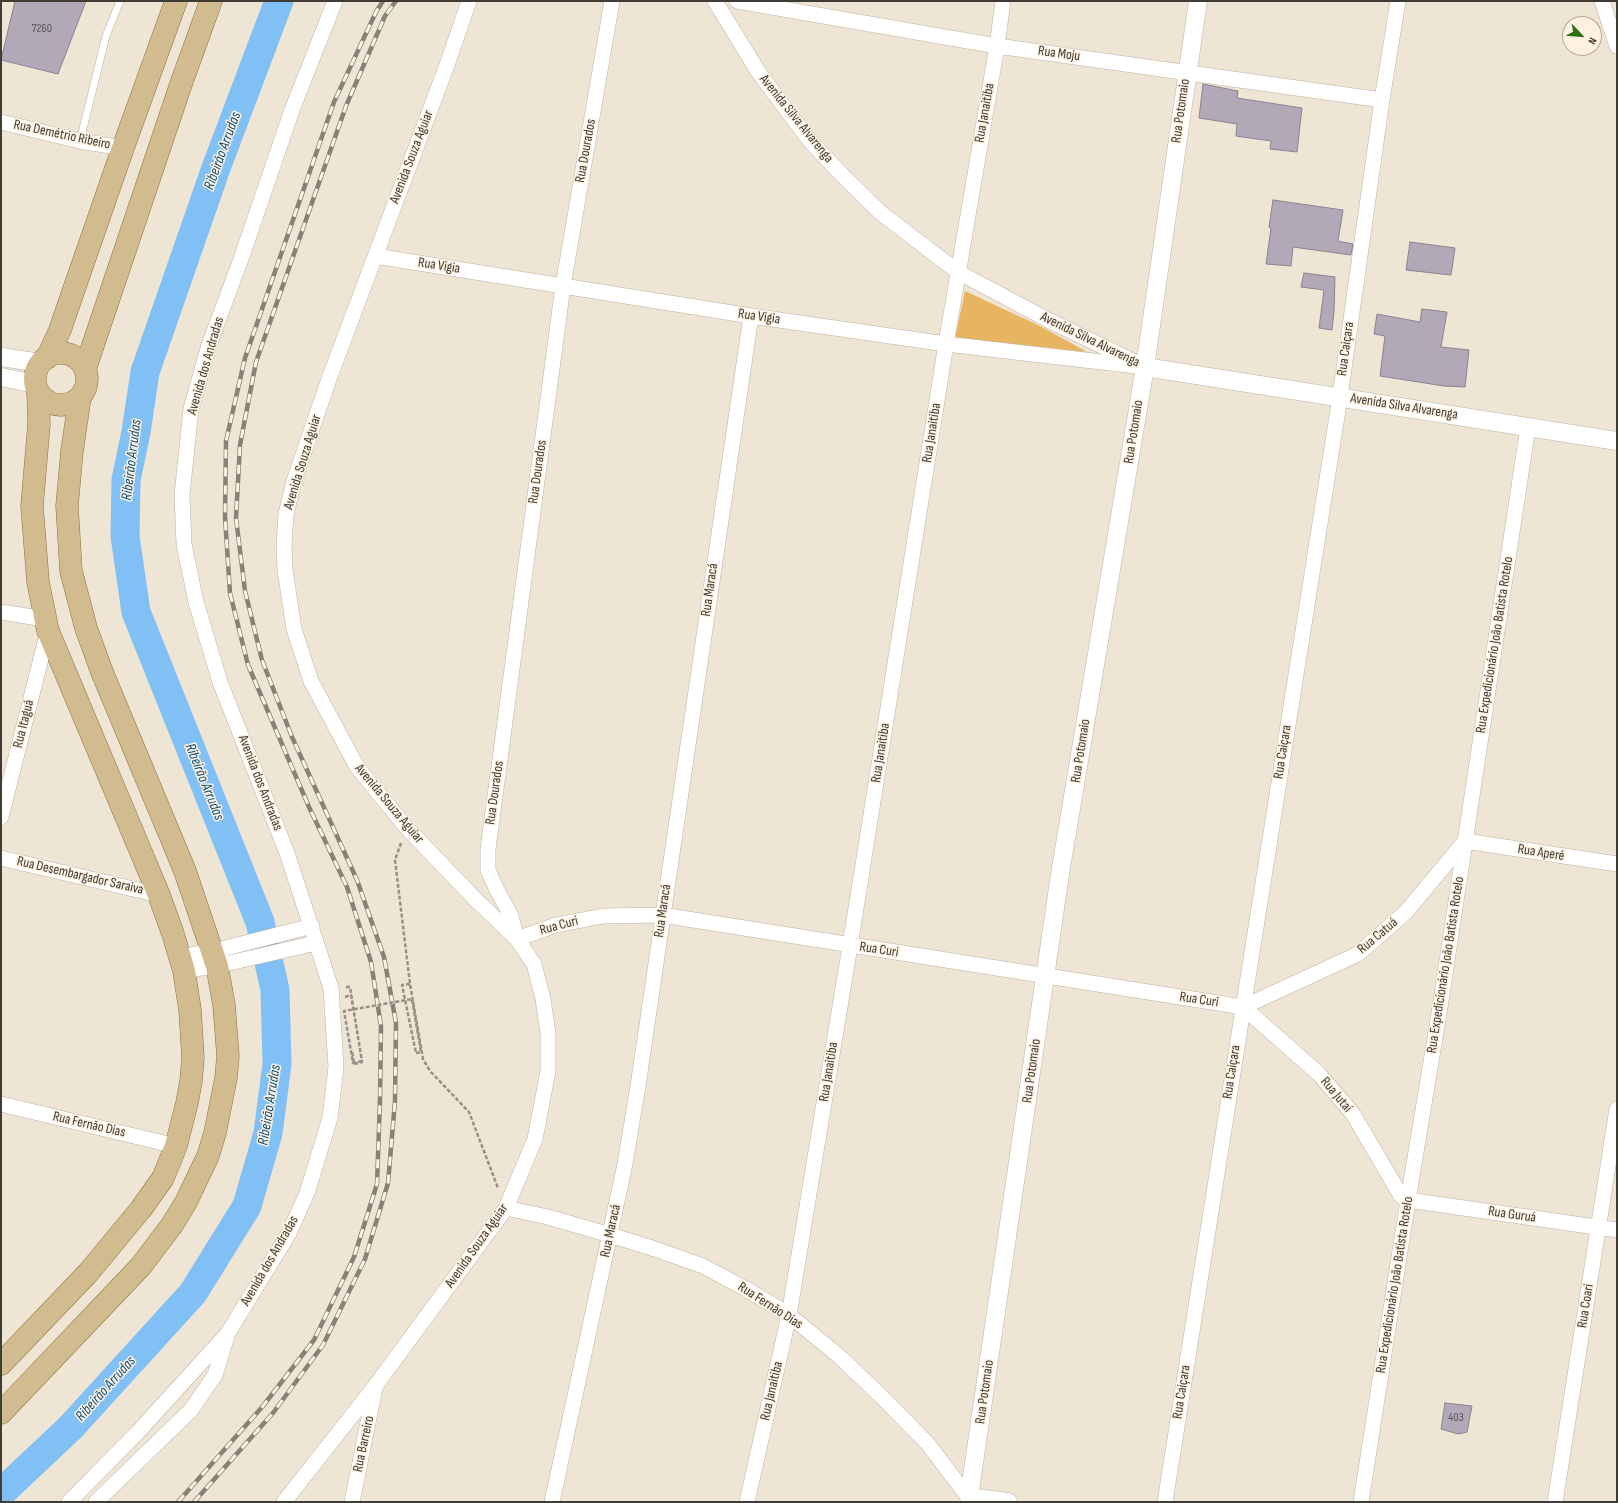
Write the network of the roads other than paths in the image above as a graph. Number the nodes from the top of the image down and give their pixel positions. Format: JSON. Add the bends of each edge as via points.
{"nodes":[{"id":1,"x":120,"y":1,"type":"edge"},
{"id":2,"x":176,"y":1,"type":"edge"},
{"id":3,"x":211,"y":1,"type":"edge"},
{"id":4,"x":335,"y":1,"type":"edge"},
{"id":5,"x":469,"y":1,"type":"edge"},
{"id":6,"x":612,"y":1,"type":"edge"},
{"id":7,"x":715,"y":1,"type":"edge"},
{"id":8,"x":737,"y":1,"type":"edge"},
{"id":9,"x":1003,"y":1,"type":"edge"},
{"id":10,"x":1198,"y":1,"type":"edge"},
{"id":11,"x":1398,"y":1,"type":"edge"},
{"id":12,"x":1602,"y":1,"type":"edge"},
{"id":13,"x":997,"y":46,"type":"junction"},
{"id":14,"x":1617,"y":46,"type":"edge"},
{"id":15,"x":1187,"y":72,"type":"junction"},
{"id":16,"x":1382,"y":100,"type":"junction"},
{"id":17,"x":1,"y":122,"type":"edge"},
{"id":18,"x":80,"y":141,"type":"junction"},
{"id":19,"x":123,"y":148,"type":"junction"},
{"id":20,"x":375,"y":256,"type":"junction"},
{"id":21,"x":958,"y":272,"type":"junction"},
{"id":22,"x":563,"y":286,"type":"junction"},
{"id":23,"x":751,"y":316,"type":"junction"},
{"id":24,"x":946,"y":344,"type":"junction"},
{"id":25,"x":1,"y":357,"type":"edge"},
{"id":26,"x":44,"y":360,"type":"junction"},
{"id":27,"x":1145,"y":367,"type":"junction"},
{"id":28,"x":85,"y":370,"type":"junction"},
{"id":29,"x":1,"y":377,"type":"edge"},
{"id":30,"x":36,"y":388,"type":"junction"},
{"id":31,"x":80,"y":397,"type":"junction"},
{"id":32,"x":1340,"y":397,"type":"junction"},
{"id":33,"x":1528,"y":427,"type":"junction"},
{"id":34,"x":1617,"y":441,"type":"edge"},
{"id":35,"x":1,"y":612,"type":"edge"},
{"id":36,"x":42,"y":617,"type":"junction"},
{"id":37,"x":1,"y":816,"type":"edge"},
{"id":38,"x":1465,"y":841,"type":"junction"},
{"id":39,"x":1,"y":858,"type":"edge"},
{"id":40,"x":1617,"y":864,"type":"edge"},
{"id":41,"x":159,"y":895,"type":"junction"},
{"id":42,"x":662,"y":915,"type":"junction"},
{"id":43,"x":305,"y":927,"type":"junction"},
{"id":44,"x":517,"y":939,"type":"junction"},
{"id":45,"x":309,"y":945,"type":"junction"},
{"id":46,"x":850,"y":946,"type":"junction"},
{"id":47,"x":220,"y":957,"type":"junction"},
{"id":48,"x":182,"y":964,"type":"junction"},
{"id":49,"x":1046,"y":976,"type":"junction"},
{"id":50,"x":1242,"y":1007,"type":"junction"},
{"id":51,"x":1,"y":1104,"type":"edge"},
{"id":52,"x":1617,"y":1109,"type":"edge"},
{"id":53,"x":176,"y":1146,"type":"junction"},
{"id":54,"x":1408,"y":1200,"type":"junction"},
{"id":55,"x":506,"y":1208,"type":"junction"},
{"id":56,"x":1599,"y":1227,"type":"junction"},
{"id":57,"x":1617,"y":1230,"type":"edge"},
{"id":58,"x":610,"y":1235,"type":"junction"},
{"id":59,"x":789,"y":1315,"type":"junction"},
{"id":60,"x":228,"y":1333,"type":"junction"},
{"id":61,"x":5,"y":1354,"type":"edge"},
{"id":62,"x":376,"y":1385,"type":"junction"},
{"id":63,"x":1,"y":1413,"type":"edge"},
{"id":64,"x":968,"y":1501,"type":"edge"},
{"id":65,"x":68,"y":1502,"type":"edge"},
{"id":66,"x":96,"y":1502,"type":"edge"},
{"id":67,"x":284,"y":1502,"type":"edge"},
{"id":68,"x":352,"y":1502,"type":"edge"},
{"id":69,"x":552,"y":1502,"type":"edge"},
{"id":70,"x":747,"y":1502,"type":"edge"},
{"id":71,"x":1008,"y":1502,"type":"edge"},
{"id":72,"x":1165,"y":1502,"type":"edge"},
{"id":73,"x":1361,"y":1502,"type":"edge"},
{"id":74,"x":1555,"y":1502,"type":"edge"}],
"edges":[{"from":1,"to":18,"type":"lane","via":[[106,36]]},
{"from":2,"to":19,"type":"main road"},
{"from":3,"to":28,"type":"main road"},
{"from":4,"to":43,"type":"street","name":"Avenida dos Andradas","via":[[292,110],[209,345],[191,409],[182,495],[184,544],[198,609],[220,682],[287,853]]},
{"from":5,"to":20,"type":"street","name":"Avenida Souza Aguiar"},
{"from":6,"to":22,"type":"street","name":"Rua Dourados"},
{"from":7,"to":21,"type":"street","name":"Avenida Silva Alvarenga","via":[[759,73],[810,141],[881,213]]},
{"from":8,"to":13,"type":"street","name":"Rua Moju"},
{"from":9,"to":13,"type":"street","name":"Rua Janaitiba"},
{"from":10,"to":15,"type":"street","name":"Rua Potomaio"},
{"from":11,"to":16,"type":"street","name":"Rua Caiçara"},
{"from":12,"to":14,"type":"street"},
{"from":13,"to":15,"type":"street","name":"Rua Moju"},
{"from":13,"to":21,"type":"street","name":"Rua Janaitiba"},
{"from":15,"to":16,"type":"street","name":"Rua Moju"},
{"from":15,"to":27,"type":"street","name":"Rua Potomaio"},
{"from":16,"to":32,"type":"street","name":"Rua Caiçara"},
{"from":17,"to":18,"type":"street","name":"Rua Demétrio Ribeiro"},
{"from":18,"to":19,"type":"street","name":"Rua Demétrio Ribeiro"},
{"from":19,"to":26,"type":"main road","via":[[60,330]]},
{"from":20,"to":22,"type":"street","name":"Rua Vigia"},
{"from":20,"to":44,"type":"street","name":"Avenida Souza Aguiar","via":[[329,379],[294,481],[286,514],[285,570],[294,629],[311,681],[357,767],[406,827]]},
{"from":21,"to":24,"type":"street","name":"Rua Janaitiba"},
{"from":21,"to":27,"type":"street","name":"Avenida Silva Alvarenga","via":[[1050,321]]},
{"from":22,"to":23,"type":"street","name":"Rua Vigia"},
{"from":22,"to":44,"type":"street","name":"Rua Dourados","via":[[488,849],[488,870],[511,916]]},
{"from":23,"to":24,"type":"street","name":"Rua Vigia"},
{"from":23,"to":42,"type":"street","name":"Rua Maracá"},
{"from":24,"to":27,"type":"street","name":"Rua Vigia"},
{"from":24,"to":46,"type":"street","name":"Rua Janaitiba"},
{"from":25,"to":26,"type":"street"},
{"from":26,"to":28,"type":"main road","via":[[53,355],[66,354],[78,359]]},
{"from":26,"to":30,"type":"main road","via":[[35,376]]},
{"from":27,"to":32,"type":"street","name":"Avenida Silva Alvarenga"},
{"from":27,"to":49,"type":"street","name":"Rua Potomaio","via":[[1060,874]]},
{"from":28,"to":31,"type":"main road","via":[[87,384]]},
{"from":29,"to":30,"type":"street"},
{"from":30,"to":31,"type":"main road","via":[[42,398],[58,405],[70,404]]},
{"from":30,"to":36,"type":"main road","via":[[39,424],[32,506]]},
{"from":31,"to":47,"type":"main road","via":[[67,506],[71,571],[86,628],[102,672]]},
{"from":32,"to":33,"type":"street","name":"Avenida Silva Alvarenga"},
{"from":32,"to":50,"type":"street","name":"Rua Caiçara"},
{"from":33,"to":34,"type":"street","name":"Avenida Silva Alvarenga"},
{"from":33,"to":38,"type":"street","name":"Rua Expedicionário João Batista Rotelo"},
{"from":35,"to":36,"type":"street"},
{"from":36,"to":37,"type":"street","name":"Rua Itaguá"},
{"from":36,"to":41,"type":"main road"},
{"from":38,"to":40,"type":"street","name":"Rua Aperé"},
{"from":38,"to":50,"type":"street","name":"Rua Catuá","via":[[1406,912],[1358,954]]},
{"from":38,"to":54,"type":"street","name":"Rua Expedicionário João Batista Rotelo"},
{"from":39,"to":41,"type":"street","name":"Rua Desembargador Saraiva"},
{"from":41,"to":48,"type":"main road"},
{"from":42,"to":44,"type":"street","name":"Rua Curi","via":[[602,916],[556,925]]},
{"from":42,"to":46,"type":"street","name":"Rua Curi"},
{"from":42,"to":58,"type":"street","name":"Rua Maracá","via":[[638,1086]]},
{"from":43,"to":45,"type":"street","name":"Avenida dos Andradas"},
{"from":43,"to":47,"type":"street"},
{"from":44,"to":55,"type":"street","name":"Avenida Souza Aguiar","via":[[534,964],[543,999],[548,1034],[548,1071],[535,1139]]},
{"from":45,"to":47,"type":"street"},
{"from":45,"to":60,"type":"street","name":"Avenida dos Andradas","via":[[332,988],[336,1067],[330,1118],[307,1194],[289,1233]]},
{"from":46,"to":49,"type":"street","name":"Rua Curi"},
{"from":46,"to":59,"type":"street","name":"Rua Janaitiba"},
{"from":47,"to":48,"type":"street"},
{"from":47,"to":63,"type":"main road","via":[[228,1056],[226,1078],[215,1133],[198,1178],[172,1225],[141,1266]]},
{"from":48,"to":53,"type":"main road","via":[[190,1010],[193,1058],[191,1081]]},
{"from":49,"to":50,"type":"street","name":"Rua Curi"},
{"from":49,"to":64,"type":"street","name":"Rua Potomaio"},
{"from":50,"to":54,"type":"street","name":"Rua Jutaí","via":[[1320,1074],[1353,1114],[1401,1196]]},
{"from":50,"to":72,"type":"street","name":"Rua Caiçara"},
{"from":51,"to":53,"type":"street","name":"Rua Fernão Dias"},
{"from":52,"to":56,"type":"street","name":"Rua Coari"},
{"from":53,"to":61,"type":"main road","via":[[163,1178],[141,1209],[88,1273]]},
{"from":54,"to":56,"type":"street","name":"Rua Guruá"},
{"from":54,"to":73,"type":"street","name":"Rua Expedicionário João Batista Rotelo"},
{"from":55,"to":58,"type":"street","name":"Rua Fernão Dias"},
{"from":55,"to":62,"type":"street","name":"Avenida Souza Aguiar"},
{"from":56,"to":57,"type":"street","name":"Rua Guruá"},
{"from":56,"to":74,"type":"street","name":"Rua Coari"},
{"from":58,"to":59,"type":"street","name":"Rua Fernão Dias","via":[[703,1266]]},
{"from":58,"to":69,"type":"street","name":"Rua Maracá"},
{"from":59,"to":64,"type":"street","name":"Rua Fernão Dias","via":[[840,1357],[928,1444]]},
{"from":59,"to":70,"type":"street","name":"Rua Janaitiba"},
{"from":60,"to":65,"type":"street","name":"Avenida dos Andradas","via":[[138,1432]]},
{"from":60,"to":66,"type":"street","via":[[215,1375],[191,1410]]},
{"from":62,"to":67,"type":"street","name":"Avenida Souza Aguiar"},
{"from":62,"to":68,"type":"street","name":"Rua Barreiro"},
{"from":64,"to":71,"type":"street"}]}
